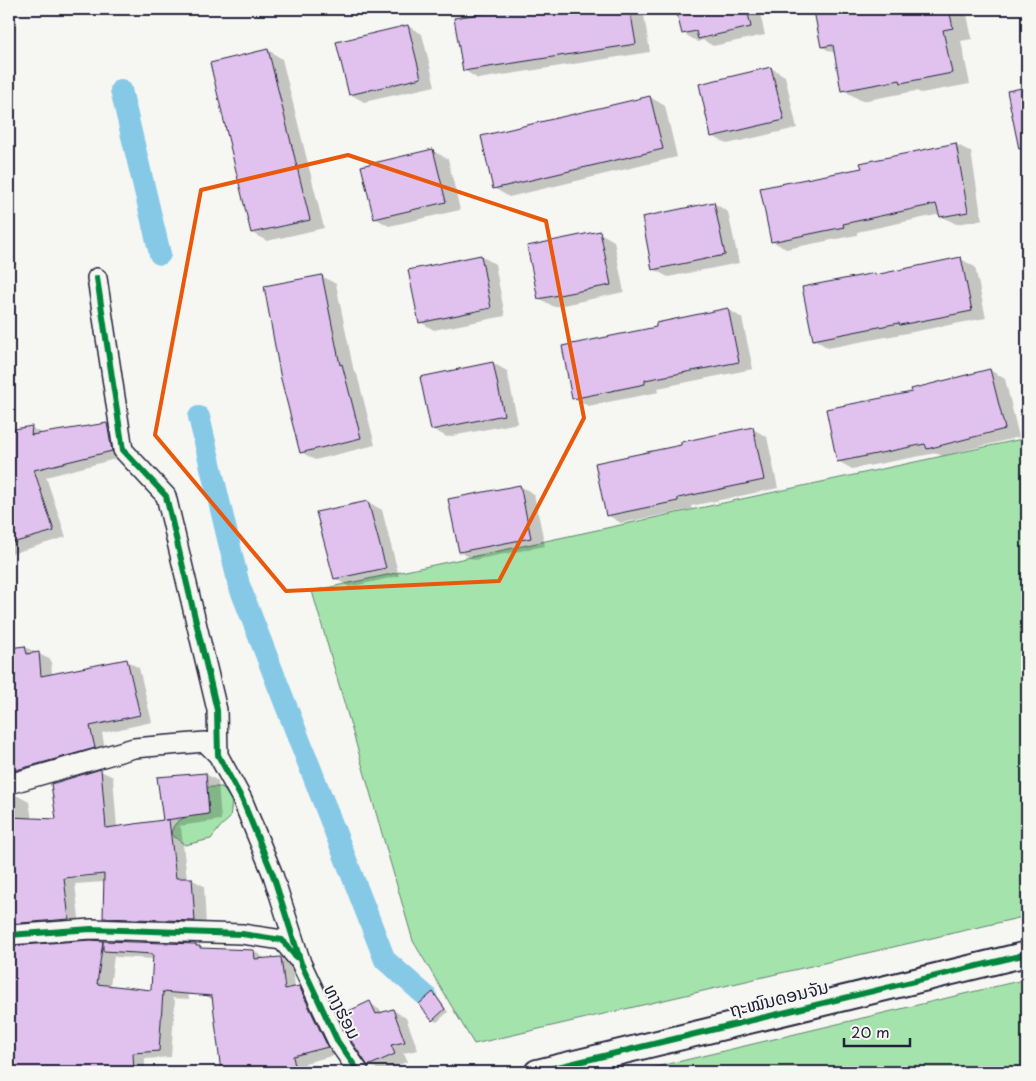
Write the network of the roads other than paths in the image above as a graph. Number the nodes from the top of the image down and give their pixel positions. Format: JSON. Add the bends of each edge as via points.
{"nodes":[{"id":1,"x":97,"y":278,"type":"dead end"},
{"id":2,"x":218,"y":755,"type":"junction"},
{"id":3,"x":9,"y":784,"type":"edge"},
{"id":4,"x":9,"y":934,"type":"edge"},
{"id":5,"x":1027,"y":954,"type":"edge"},
{"id":6,"x":301,"y":963,"type":"junction"},
{"id":7,"x":359,"y":1072,"type":"edge"},
{"id":8,"x":537,"y":1072,"type":"edge"}],
"edges":[{"from":1,"to":2,"type":"street","via":[[123,450],[166,496],[216,710]]},
{"from":2,"to":3,"type":"street","via":[[205,742],[134,748]]},
{"from":2,"to":6,"type":"street","via":[[242,799],[273,875]]},
{"from":4,"to":6,"type":"street","via":[[91,930],[242,934],[282,940]]},
{"from":5,"to":8,"type":"street","name":"ຖະໝົນດອນຈັນ"},
{"from":6,"to":7,"type":"street","name":"ທາງຮ່ອມ","via":[[338,1042]]}]}
